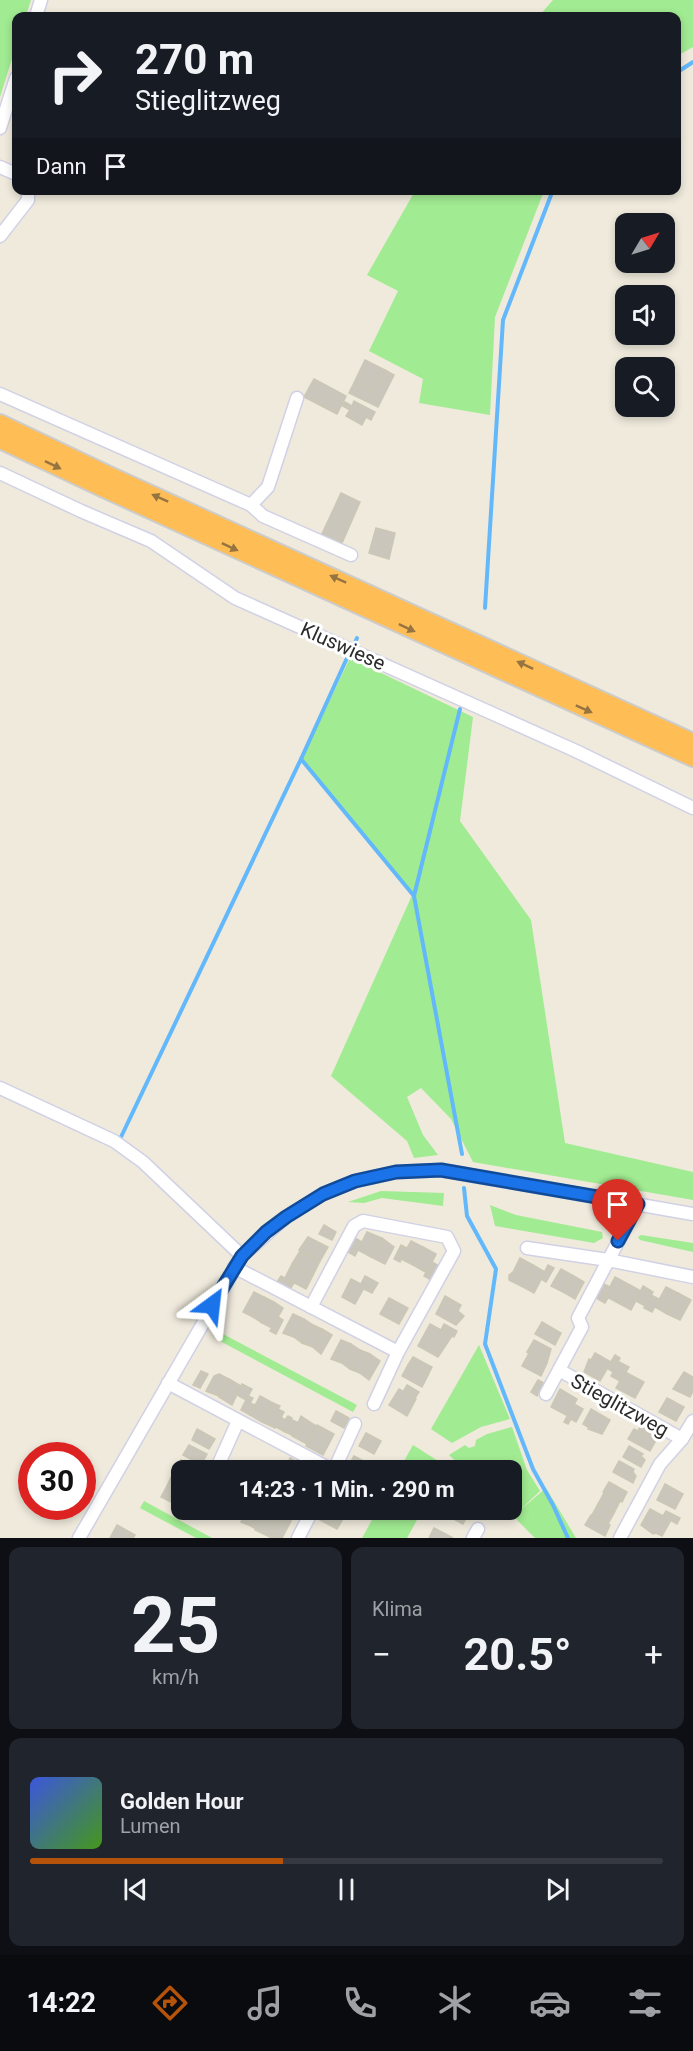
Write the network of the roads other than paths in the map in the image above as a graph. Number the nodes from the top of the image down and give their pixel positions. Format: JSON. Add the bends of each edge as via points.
{"nodes":[{"id":1,"x":12,"y":90,"type":"edge"},
{"id":2,"x":0,"y":128,"type":"edge"},
{"id":3,"x":28,"y":195,"type":"edge"},
{"id":4,"x":0,"y":236,"type":"edge"},
{"id":5,"x":0,"y":394,"type":"edge"},
{"id":6,"x":297,"y":398,"type":"dead end"},
{"id":7,"x":0,"y":423,"type":"edge"},
{"id":8,"x":0,"y":440,"type":"edge"},
{"id":9,"x":0,"y":473,"type":"edge"},
{"id":10,"x":251,"y":505,"type":"junction"},
{"id":11,"x":351,"y":555,"type":"dead end"},
{"id":12,"x":693,"y":742,"type":"edge"},
{"id":13,"x":693,"y":758,"type":"edge"},
{"id":14,"x":693,"y":808,"type":"edge"},
{"id":15,"x":0,"y":1089,"type":"edge"},
{"id":16,"x":638,"y":1204,"type":"junction"},
{"id":17,"x":693,"y":1214,"type":"edge"},
{"id":18,"x":527,"y":1248,"type":"dead end"},
{"id":19,"x":242,"y":1256,"type":"junction"},
{"id":20,"x":608,"y":1260,"type":"junction"},
{"id":21,"x":234,"y":1267,"type":"junction"},
{"id":22,"x":693,"y":1277,"type":"edge"},
{"id":23,"x":311,"y":1307,"type":"junction"},
{"id":24,"x":398,"y":1352,"type":"junction"},
{"id":25,"x":559,"y":1370,"type":"junction"},
{"id":26,"x":168,"y":1383,"type":"junction"},
{"id":27,"x":546,"y":1394,"type":"dead end"},
{"id":28,"x":374,"y":1404,"type":"dead end"},
{"id":29,"x":238,"y":1421,"type":"junction"},
{"id":30,"x":693,"y":1421,"type":"edge"},
{"id":31,"x":356,"y":1424,"type":"dead end"},
{"id":32,"x":682,"y":1440,"type":"junction"},
{"id":33,"x":220,"y":1460,"type":"edge"},
{"id":34,"x":314,"y":1460,"type":"edge"},
{"id":35,"x":338,"y":1460,"type":"edge"},
{"id":36,"x":307,"y":1520,"type":"edge"},
{"id":37,"x":79,"y":1538,"type":"edge"},
{"id":38,"x":298,"y":1538,"type":"edge"},
{"id":39,"x":620,"y":1538,"type":"edge"}],
"edges":[{"from":1,"to":2,"type":"street"},
{"from":3,"to":4,"type":"street"},
{"from":5,"to":10,"type":"street"},
{"from":6,"to":10,"type":"street","via":[[268,487]]},
{"from":12,"to":7,"type":"highway","one_way":true},
{"from":8,"to":13,"type":"highway","one_way":true},
{"from":9,"to":14,"type":"street","name":"Kluswiese","via":[[151,541],[235,598],[576,751]]},
{"from":10,"to":11,"type":"street","via":[[262,516]]},
{"from":15,"to":19,"type":"street","via":[[114,1141],[143,1162]]},
{"from":16,"to":17,"type":"street"},
{"from":16,"to":19,"type":"street","via":[[441,1170],[396,1172],[355,1181],[323,1194],[286,1217]]},
{"from":16,"to":20,"type":"street","name":"Stieglitzweg"},
{"from":18,"to":20,"type":"street"},
{"from":19,"to":21,"type":"street"},
{"from":20,"to":22,"type":"street"},
{"from":20,"to":25,"type":"street","name":"Stieglitzweg","via":[[578,1317],[582,1327]]},
{"from":21,"to":23,"type":"street"},
{"from":21,"to":26,"type":"street"},
{"from":23,"to":24,"type":"street"},
{"from":23,"to":24,"type":"street","via":[[354,1226],[363,1221],[447,1237],[454,1251]]},
{"from":24,"to":28,"type":"street"},
{"from":25,"to":27,"type":"street","name":"Stieglitzweg"},
{"from":25,"to":32,"type":"street","name":"Stieglitzweg"},
{"from":26,"to":29,"type":"street"},
{"from":26,"to":37,"type":"street"},
{"from":29,"to":33,"type":"street"},
{"from":29,"to":34,"type":"street"},
{"from":30,"to":32,"type":"street","name":"Stieglitzweg"},
{"from":31,"to":35,"type":"street"},
{"from":32,"to":39,"type":"street","name":"Stieglitzweg","via":[[660,1464]]},
{"from":36,"to":38,"type":"street"}]}
